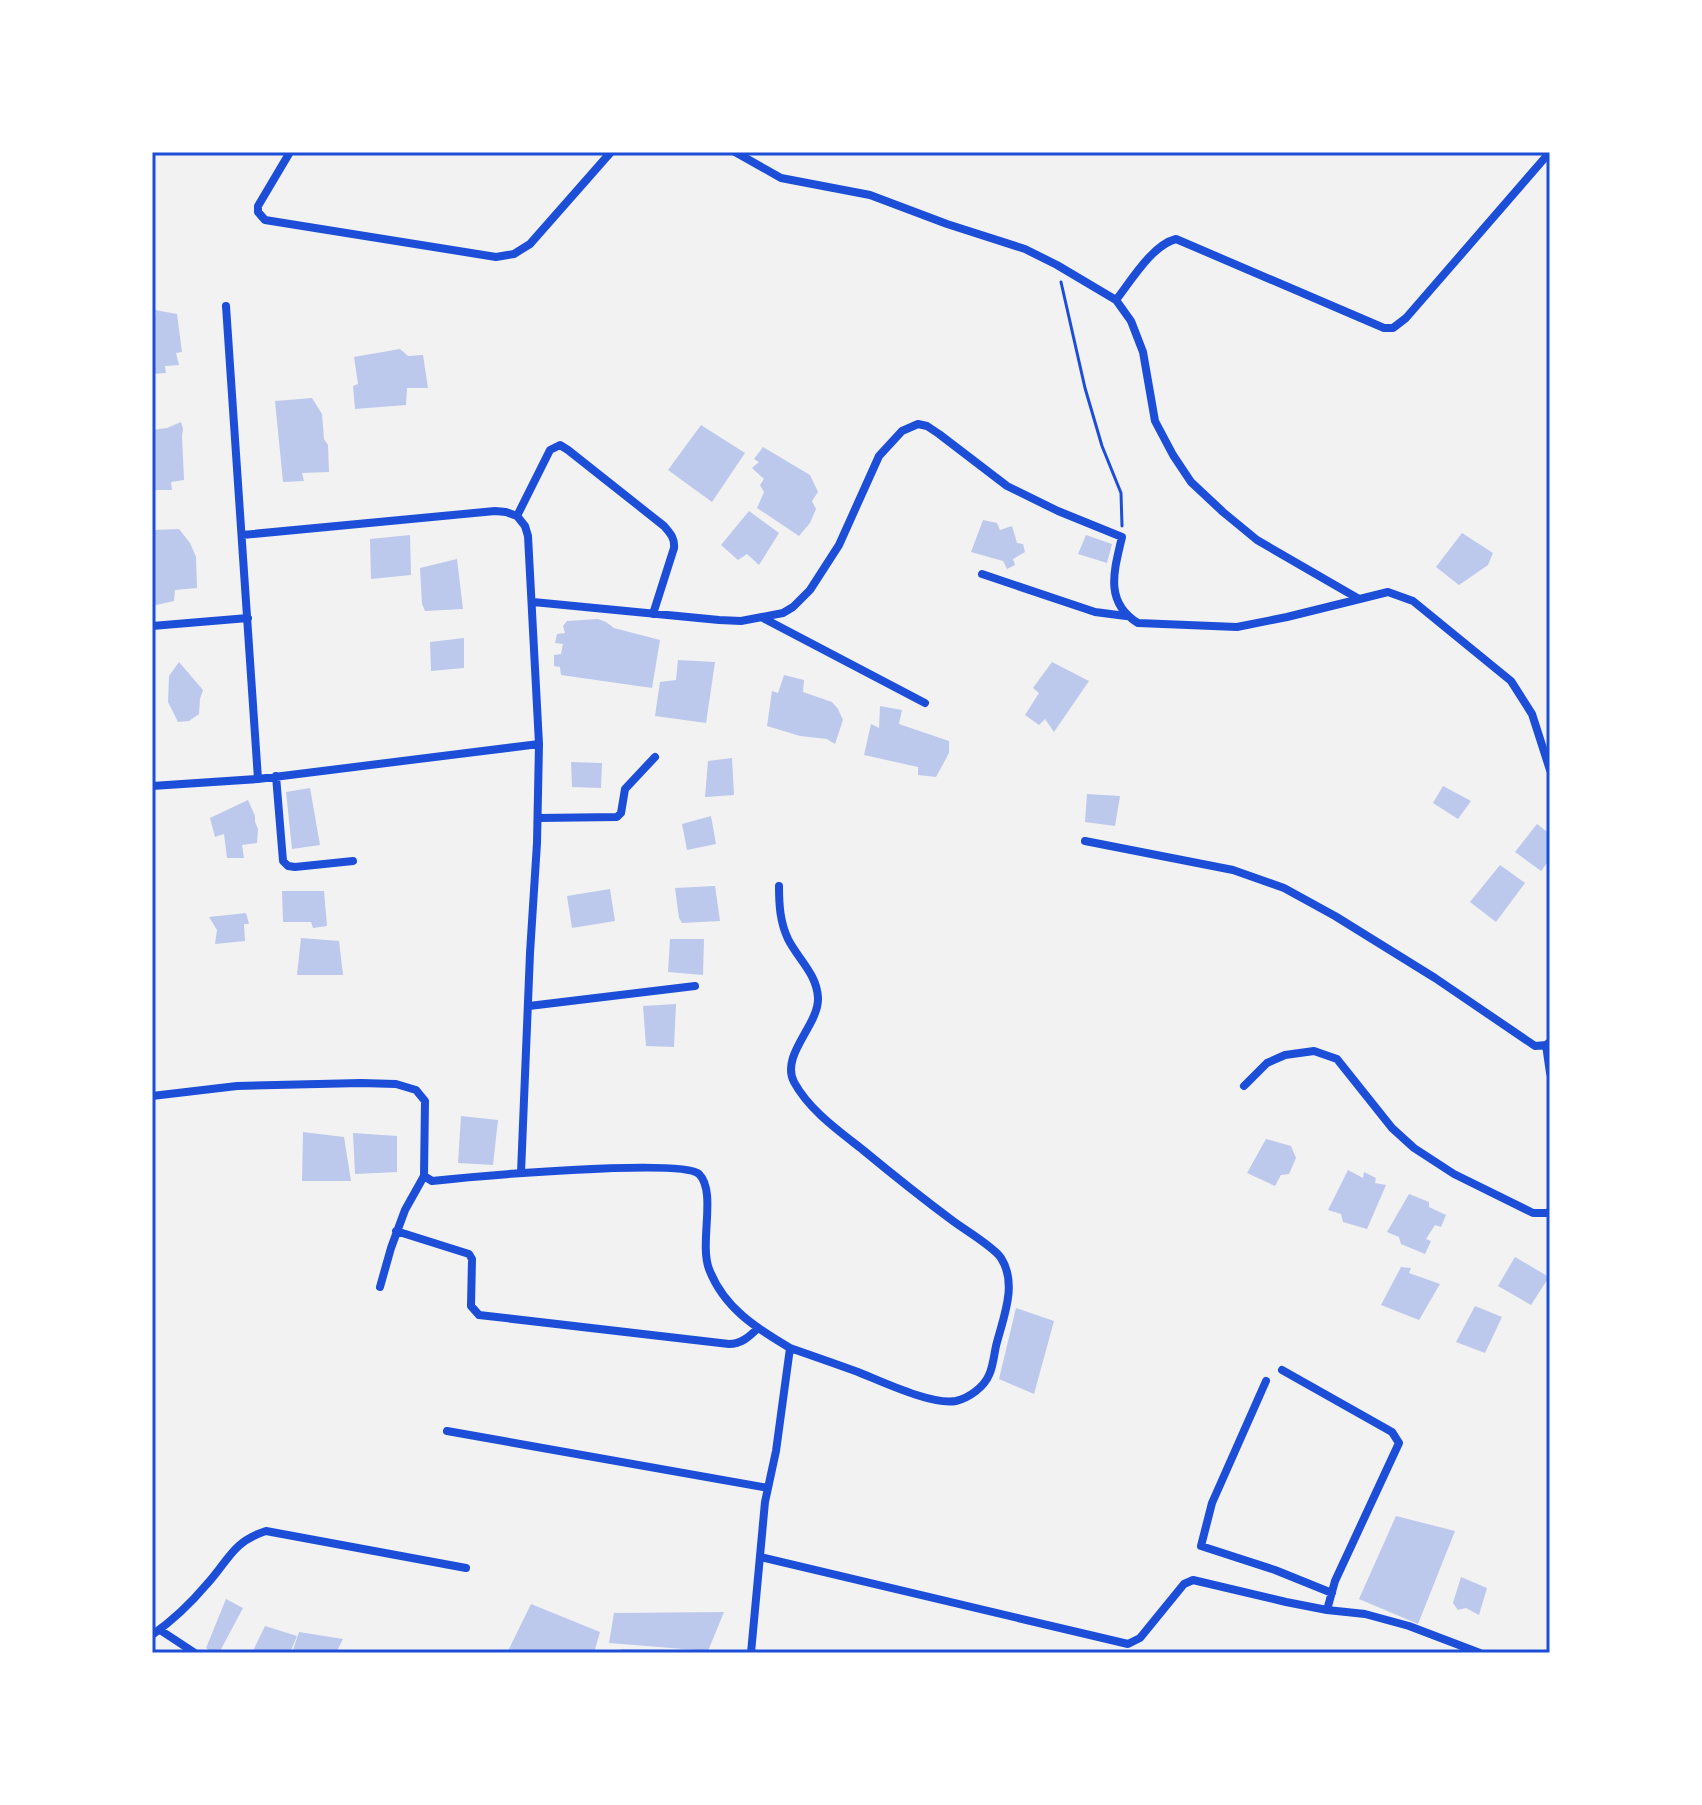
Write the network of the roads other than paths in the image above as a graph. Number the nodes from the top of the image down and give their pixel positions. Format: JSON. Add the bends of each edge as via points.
{"nodes":[{"id":1,"x":290,"y":152,"type":"edge"},
{"id":2,"x":611,"y":152,"type":"edge"},
{"id":3,"x":735,"y":152,"type":"edge"},
{"id":4,"x":1550,"y":152,"type":"edge"},
{"id":5,"x":1116,"y":300,"type":"junction"},
{"id":6,"x":226,"y":306,"type":"dead end"},
{"id":7,"x":517,"y":516,"type":"junction"},
{"id":8,"x":242,"y":535,"type":"junction"},
{"id":9,"x":982,"y":574,"type":"dead end"},
{"id":10,"x":1359,"y":599,"type":"junction"},
{"id":11,"x":533,"y":602,"type":"junction"},
{"id":12,"x":653,"y":614,"type":"junction"},
{"id":13,"x":1126,"y":616,"type":"junction"},
{"id":14,"x":762,"y":617,"type":"junction"},
{"id":15,"x":248,"y":618,"type":"junction"},
{"id":16,"x":152,"y":626,"type":"edge"},
{"id":17,"x":925,"y":703,"type":"dead end"},
{"id":18,"x":539,"y":744,"type":"junction"},
{"id":19,"x":655,"y":757,"type":"dead end"},
{"id":20,"x":1550,"y":770,"type":"edge"},
{"id":21,"x":276,"y":776,"type":"junction"},
{"id":22,"x":258,"y":779,"type":"junction"},
{"id":23,"x":152,"y":786,"type":"edge"},
{"id":24,"x":538,"y":818,"type":"junction"},
{"id":25,"x":1085,"y":841,"type":"dead end"},
{"id":26,"x":353,"y":861,"type":"dead end"},
{"id":27,"x":779,"y":886,"type":"dead end"},
{"id":28,"x":695,"y":986,"type":"dead end"},
{"id":29,"x":529,"y":1006,"type":"junction"},
{"id":30,"x":1548,"y":1043,"type":"edge"},
{"id":31,"x":1550,"y":1073,"type":"edge"},
{"id":32,"x":1244,"y":1086,"type":"dead end"},
{"id":33,"x":152,"y":1096,"type":"edge"},
{"id":34,"x":521,"y":1173,"type":"junction"},
{"id":35,"x":424,"y":1176,"type":"junction"},
{"id":36,"x":1550,"y":1211,"type":"edge"},
{"id":37,"x":396,"y":1231,"type":"junction"},
{"id":38,"x":380,"y":1287,"type":"dead end"},
{"id":39,"x":757,"y":1329,"type":"junction"},
{"id":40,"x":790,"y":1348,"type":"junction"},
{"id":41,"x":1282,"y":1370,"type":"dead end"},
{"id":42,"x":1266,"y":1381,"type":"dead end"},
{"id":43,"x":447,"y":1431,"type":"dead end"},
{"id":44,"x":768,"y":1488,"type":"junction"},
{"id":45,"x":760,"y":1557,"type":"junction"},
{"id":46,"x":466,"y":1568,"type":"dead end"},
{"id":47,"x":1332,"y":1593,"type":"junction"},
{"id":48,"x":1327,"y":1610,"type":"junction"},
{"id":49,"x":156,"y":1633,"type":"edge"},
{"id":50,"x":195,"y":1653,"type":"edge"},
{"id":51,"x":751,"y":1653,"type":"edge"},
{"id":52,"x":1480,"y":1653,"type":"edge"}],
"edges":[{"from":1,"to":2,"type":"street","via":[[258,206],[265,220],[496,257],[530,244]]},
{"from":3,"to":5,"type":"street","via":[[781,178],[870,195],[1025,249]]},
{"from":4,"to":5,"type":"street","via":[[1393,328],[1176,239],[1154,252]]},
{"from":5,"to":10,"type":"street","via":[[1143,352],[1155,421],[1191,482],[1257,540]]},
{"from":6,"to":8,"type":"street"},
{"from":7,"to":8,"type":"street","via":[[495,511]]},
{"from":7,"to":11,"type":"street","via":[[528,536]]},
{"from":7,"to":12,"type":"street","via":[[550,450],[560,445],[568,450],[664,526],[675,542]]},
{"from":8,"to":15,"type":"street"},
{"from":9,"to":13,"type":"street","via":[[1095,612]]},
{"from":10,"to":13,"type":"street","via":[[1237,627],[1138,623]]},
{"from":10,"to":20,"type":"street","via":[[1388,592],[1413,601],[1511,681],[1532,714]]},
{"from":11,"to":12,"type":"street"},
{"from":11,"to":18,"type":"street"},
{"from":12,"to":14,"type":"street","via":[[741,621]]},
{"from":13,"to":14,"type":"street","via":[[1114,590],[1122,537],[1007,486],[918,424],[902,431],[879,456],[839,545],[810,590],[783,613]]},
{"from":14,"to":17,"type":"street"},
{"from":15,"to":16,"type":"street"},
{"from":15,"to":22,"type":"street"},
{"from":18,"to":21,"type":"street"},
{"from":18,"to":24,"type":"street"},
{"from":19,"to":24,"type":"street","via":[[625,789],[617,817]]},
{"from":21,"to":22,"type":"street"},
{"from":21,"to":26,"type":"street","via":[[283,861],[295,867]]},
{"from":22,"to":23,"type":"street"},
{"from":24,"to":29,"type":"street"},
{"from":25,"to":30,"type":"street","via":[[1233,870],[1284,888],[1435,978],[1535,1046]]},
{"from":27,"to":40,"type":"street","via":[[782,925],[812,974],[818,997],[792,1065],[792,1080],[841,1133],[1000,1256],[1009,1295],[989,1375],[979,1389],[956,1401],[895,1387]]},
{"from":28,"to":29,"type":"street"},
{"from":29,"to":34,"type":"street"},
{"from":30,"to":31,"type":"street"},
{"from":32,"to":36,"type":"street","via":[[1267,1063],[1285,1055],[1314,1051],[1337,1059],[1414,1148],[1533,1213]]},
{"from":33,"to":35,"type":"street","via":[[237,1086],[396,1084],[416,1090],[425,1101]]},
{"from":34,"to":35,"type":"street","via":[[432,1181]]},
{"from":34,"to":39,"type":"street","via":[[683,1168],[698,1173],[708,1197],[709,1269],[736,1312]]},
{"from":35,"to":37,"type":"street"},
{"from":37,"to":38,"type":"street"},
{"from":37,"to":39,"type":"street","via":[[469,1254],[471,1306],[479,1315],[729,1344]]},
{"from":39,"to":40,"type":"street"},
{"from":40,"to":44,"type":"street"},
{"from":41,"to":47,"type":"street","via":[[1392,1432],[1399,1443]]},
{"from":42,"to":47,"type":"street","via":[[1212,1503],[1201,1546]]},
{"from":43,"to":44,"type":"street"},
{"from":44,"to":45,"type":"street"},
{"from":45,"to":48,"type":"street","via":[[1128,1644],[1140,1638],[1193,1580]]},
{"from":45,"to":51,"type":"street"},
{"from":46,"to":49,"type":"street","via":[[266,1531],[228,1555],[189,1604]]},
{"from":47,"to":48,"type":"street"},
{"from":48,"to":52,"type":"street","via":[[1409,1626]]},
{"from":49,"to":50,"type":"street"}]}
